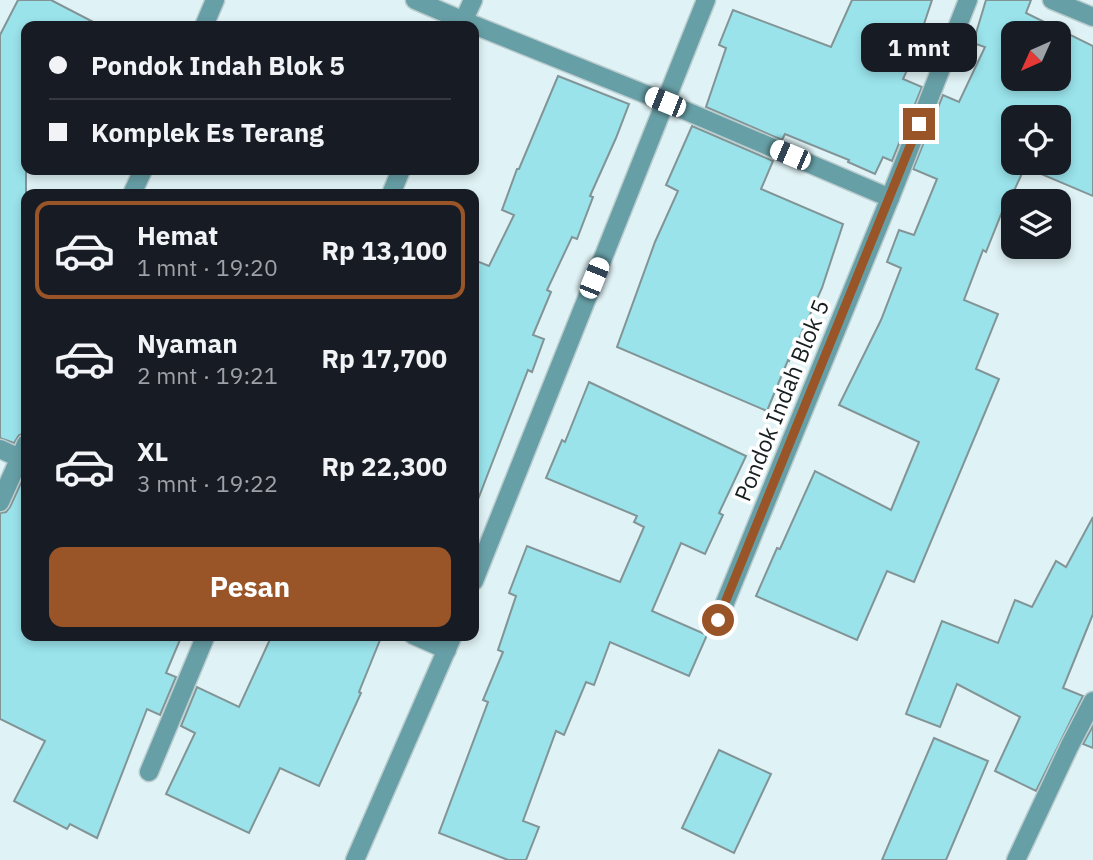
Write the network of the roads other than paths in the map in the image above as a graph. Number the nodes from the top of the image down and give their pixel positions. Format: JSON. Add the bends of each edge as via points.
{"nodes":[{"id":1,"x":215,"y":0,"type":"edge"},
{"id":2,"x":415,"y":0,"type":"edge"},
{"id":3,"x":473,"y":0,"type":"edge"},
{"id":4,"x":706,"y":0,"type":"edge"},
{"id":5,"x":968,"y":0,"type":"edge"},
{"id":6,"x":1052,"y":0,"type":"edge"},
{"id":7,"x":1093,"y":17,"type":"edge"},
{"id":8,"x":206,"y":21,"type":"edge"},
{"id":9,"x":457,"y":21,"type":"edge"},
{"id":10,"x":464,"y":21,"type":"edge"},
{"id":11,"x":479,"y":30,"type":"edge"},
{"id":12,"x":665,"y":102,"type":"junction"},
{"id":13,"x":890,"y":198,"type":"junction"},
{"id":14,"x":0,"y":449,"type":"edge"},
{"id":15,"x":21,"y":454,"type":"edge"},
{"id":16,"x":21,"y":461,"type":"edge"},
{"id":17,"x":0,"y":502,"type":"edge"},
{"id":18,"x":479,"y":568,"type":"edge"},
{"id":19,"x":718,"y":620,"type":"dead end"},
{"id":20,"x":204,"y":641,"type":"edge"},
{"id":21,"x":450,"y":643,"type":"edge"},
{"id":22,"x":1092,"y":705,"type":"edge"},
{"id":23,"x":149,"y":772,"type":"dead end"},
{"id":24,"x":355,"y":860,"type":"edge"},
{"id":25,"x":1016,"y":860,"type":"edge"}],
"edges":[{"from":1,"to":8,"type":"street"},
{"from":2,"to":9,"type":"street"},
{"from":3,"to":10,"type":"street"},
{"from":4,"to":12,"type":"street"},
{"from":5,"to":13,"type":"street","name":"Pondok Indah Blok 5"},
{"from":6,"to":7,"type":"street"},
{"from":11,"to":12,"type":"street"},
{"from":12,"to":13,"type":"street"},
{"from":12,"to":18,"type":"street"},
{"from":13,"to":19,"type":"street","name":"Pondok Indah Blok 5"},
{"from":14,"to":15,"type":"street"},
{"from":16,"to":17,"type":"street"},
{"from":20,"to":23,"type":"street"},
{"from":21,"to":24,"type":"street"},
{"from":22,"to":25,"type":"street"}]}
